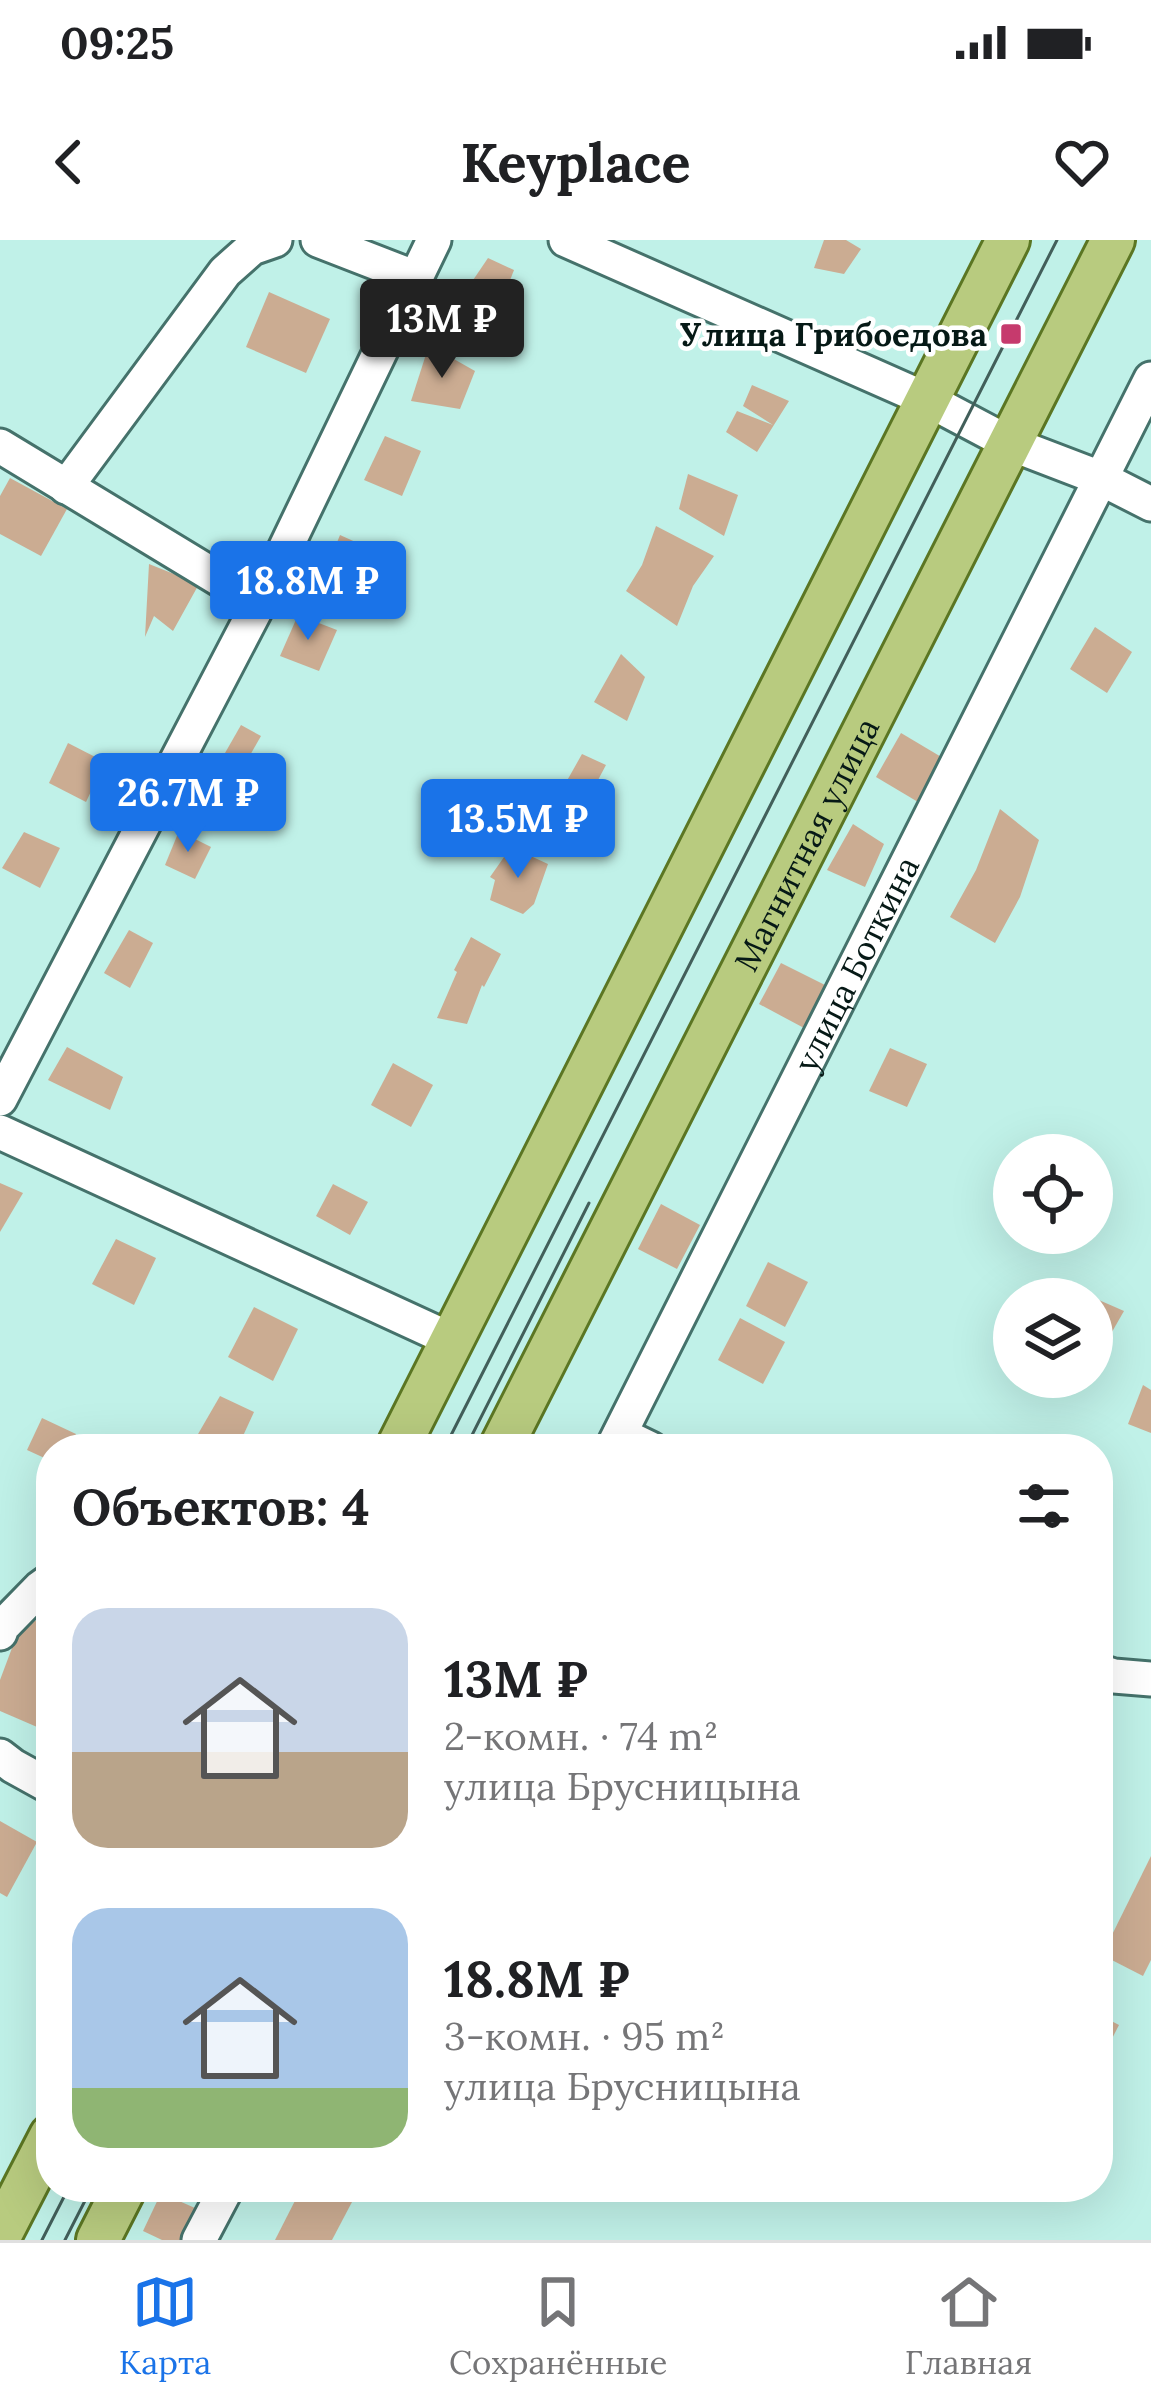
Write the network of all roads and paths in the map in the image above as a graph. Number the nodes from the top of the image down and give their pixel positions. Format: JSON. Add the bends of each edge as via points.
{"nodes":[{"id":1,"x":275,"y":240,"type":"edge"},
{"id":2,"x":318,"y":240,"type":"edge"},
{"id":3,"x":434,"y":240,"type":"edge"},
{"id":4,"x":566,"y":240,"type":"edge"},
{"id":5,"x":1008,"y":240,"type":"edge"},
{"id":6,"x":1113,"y":240,"type":"edge"},
{"id":7,"x":416,"y":278,"type":"junction"},
{"id":8,"x":1151,"y":379,"type":"edge"},
{"id":9,"x":928,"y":400,"type":"junction"},
{"id":10,"x":1011,"y":443,"type":"junction"},
{"id":11,"x":0,"y":446,"type":"edge"},
{"id":12,"x":1100,"y":478,"type":"junction"},
{"id":13,"x":66,"y":488,"type":"junction"},
{"id":14,"x":1151,"y":504,"type":"edge"},
{"id":15,"x":259,"y":603,"type":"junction"},
{"id":16,"x":0,"y":1099,"type":"edge"},
{"id":17,"x":0,"y":1132,"type":"edge"},
{"id":18,"x":452,"y":1340,"type":"junction"},
{"id":19,"x":405,"y":1434,"type":"edge"},
{"id":20,"x":508,"y":1434,"type":"edge"},
{"id":21,"x":633,"y":1434,"type":"edge"},
{"id":22,"x":36,"y":1592,"type":"edge"},
{"id":23,"x":0,"y":1633,"type":"edge"},
{"id":24,"x":1113,"y":1676,"type":"edge"},
{"id":25,"x":1151,"y":1679,"type":"edge"},
{"id":26,"x":0,"y":1756,"type":"edge"},
{"id":27,"x":36,"y":1778,"type":"edge"},
{"id":28,"x":36,"y":2165,"type":"edge"},
{"id":29,"x":117,"y":2202,"type":"edge"},
{"id":30,"x":219,"y":2202,"type":"edge"},
{"id":31,"x":0,"y":2235,"type":"edge"},
{"id":32,"x":98,"y":2240,"type":"edge"},
{"id":33,"x":200,"y":2240,"type":"edge"}],
"edges":[{"from":1,"to":13,"type":"street","via":[[224,272]]},
{"from":2,"to":7,"type":"street"},
{"from":3,"to":7,"type":"street"},
{"from":4,"to":9,"type":"street"},
{"from":5,"to":9,"type":"main road"},
{"from":6,"to":10,"type":"main road","name":"Магнитная улица"},
{"from":7,"to":15,"type":"street"},
{"from":8,"to":12,"type":"street","name":"улица Боткина"},
{"from":9,"to":10,"type":"street"},
{"from":9,"to":18,"type":"main road"},
{"from":10,"to":12,"type":"street"},
{"from":10,"to":20,"type":"main road","name":"Магнитная улица"},
{"from":11,"to":13,"type":"street"},
{"from":12,"to":14,"type":"street"},
{"from":12,"to":21,"type":"street","name":"улица Боткина"},
{"from":13,"to":15,"type":"street"},
{"from":15,"to":16,"type":"street"},
{"from":17,"to":18,"type":"street"},
{"from":18,"to":19,"type":"main road"},
{"from":22,"to":23,"type":"street"},
{"from":24,"to":25,"type":"street"},
{"from":26,"to":27,"type":"street"},
{"from":28,"to":31,"type":"main road"},
{"from":29,"to":32,"type":"main road"},
{"from":30,"to":33,"type":"street"}]}
